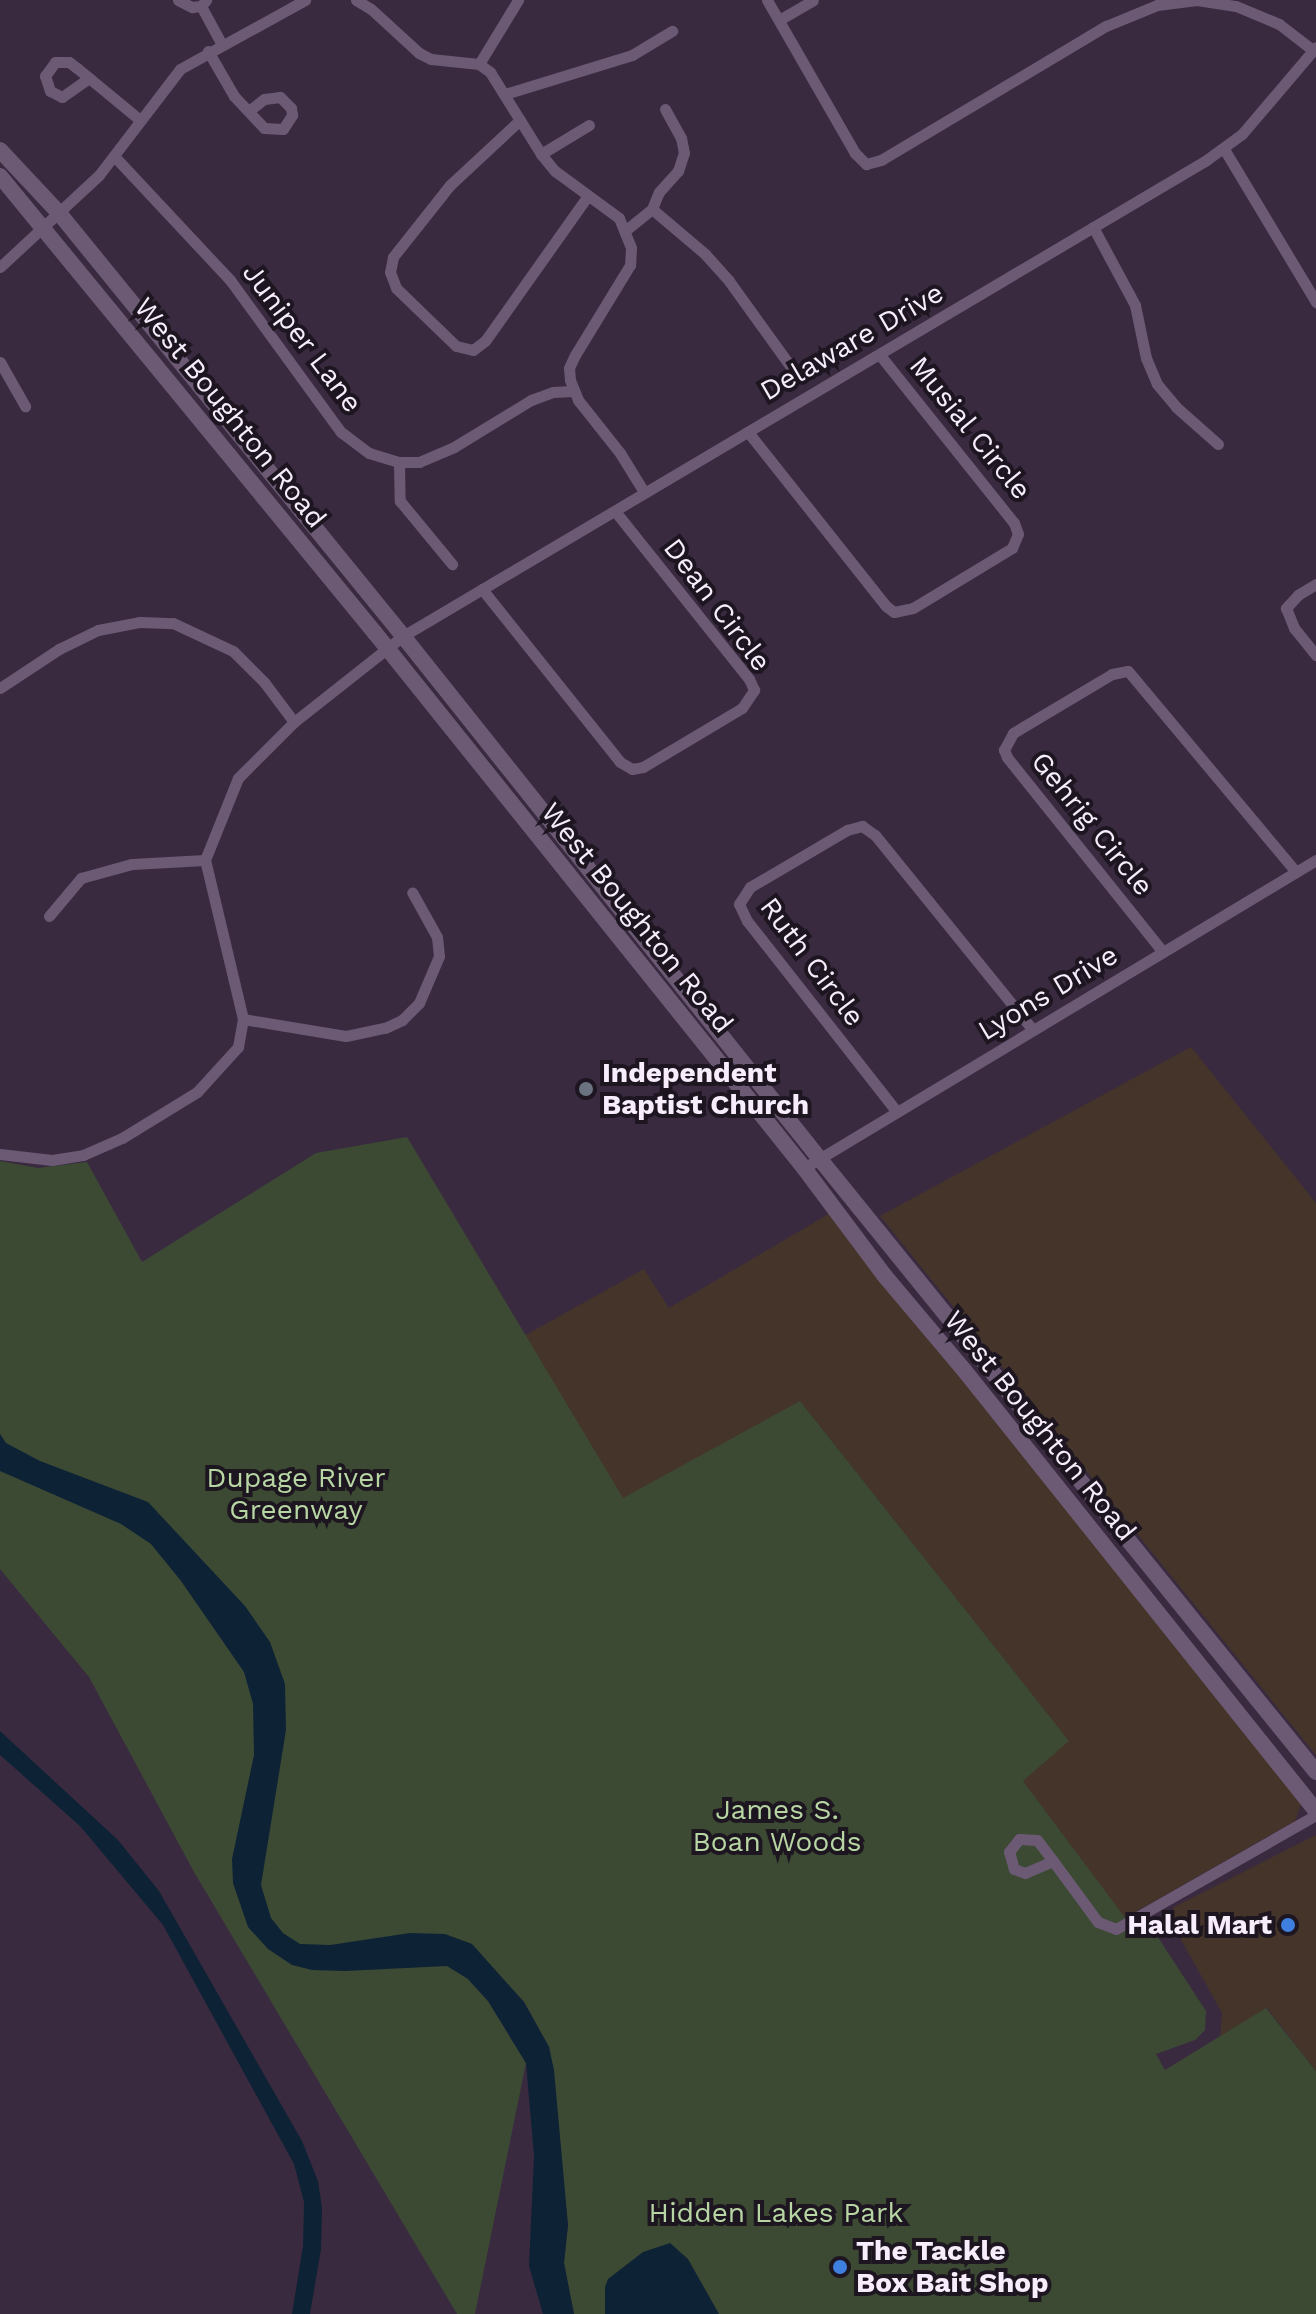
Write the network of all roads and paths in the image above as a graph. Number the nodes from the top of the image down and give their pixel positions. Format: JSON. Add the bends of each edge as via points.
{"nodes":[{"id":1,"x":178,"y":0,"type":"edge"},
{"id":2,"x":305,"y":0,"type":"edge"},
{"id":3,"x":356,"y":0,"type":"edge"},
{"id":4,"x":518,"y":0,"type":"edge"},
{"id":5,"x":767,"y":0,"type":"edge"},
{"id":6,"x":813,"y":0,"type":"edge"},
{"id":7,"x":204,"y":3,"type":"edge"},
{"id":8,"x":374,"y":4,"type":"edge"},
{"id":9,"x":779,"y":20,"type":"junction"},
{"id":10,"x":672,"y":31,"type":"dead end"},
{"id":11,"x":221,"y":43,"type":"junction"},
{"id":12,"x":1315,"y":49,"type":"edge"},
{"id":13,"x":208,"y":51,"type":"junction"},
{"id":14,"x":479,"y":64,"type":"junction"},
{"id":15,"x":89,"y":78,"type":"dead end"},
{"id":16,"x":505,"y":94,"type":"junction"},
{"id":17,"x":665,"y":109,"type":"dead end"},
{"id":18,"x":250,"y":110,"type":"dead end"},
{"id":19,"x":140,"y":120,"type":"junction"},
{"id":20,"x":520,"y":120,"type":"junction"},
{"id":21,"x":589,"y":125,"type":"dead end"},
{"id":22,"x":1224,"y":149,"type":"junction"},
{"id":23,"x":0,"y":150,"type":"edge"},
{"id":24,"x":541,"y":154,"type":"junction"},
{"id":25,"x":114,"y":156,"type":"junction"},
{"id":26,"x":0,"y":176,"type":"edge"},
{"id":27,"x":587,"y":197,"type":"junction"},
{"id":28,"x":652,"y":209,"type":"junction"},
{"id":29,"x":59,"y":213,"type":"junction"},
{"id":30,"x":43,"y":225,"type":"junction"},
{"id":31,"x":1093,"y":227,"type":"junction"},
{"id":32,"x":626,"y":230,"type":"junction"},
{"id":33,"x":0,"y":267,"type":"edge"},
{"id":34,"x":1316,"y":302,"type":"edge"},
{"id":35,"x":880,"y":355,"type":"junction"},
{"id":36,"x":0,"y":362,"type":"edge"},
{"id":37,"x":791,"y":367,"type":"dead end"},
{"id":38,"x":573,"y":391,"type":"junction"},
{"id":39,"x":25,"y":406,"type":"dead end"},
{"id":40,"x":748,"y":432,"type":"junction"},
{"id":41,"x":1218,"y":444,"type":"dead end"},
{"id":42,"x":399,"y":462,"type":"junction"},
{"id":43,"x":644,"y":492,"type":"junction"},
{"id":44,"x":615,"y":511,"type":"junction"},
{"id":45,"x":452,"y":564,"type":"dead end"},
{"id":46,"x":1316,"y":584,"type":"edge"},
{"id":47,"x":482,"y":589,"type":"junction"},
{"id":48,"x":403,"y":636,"type":"junction"},
{"id":49,"x":387,"y":648,"type":"junction"},
{"id":50,"x":1316,"y":655,"type":"edge"},
{"id":51,"x":0,"y":688,"type":"edge"},
{"id":52,"x":294,"y":722,"type":"junction"},
{"id":53,"x":205,"y":860,"type":"junction"},
{"id":54,"x":1316,"y":860,"type":"edge"},
{"id":55,"x":1296,"y":872,"type":"junction"},
{"id":56,"x":412,"y":892,"type":"dead end"},
{"id":57,"x":49,"y":916,"type":"dead end"},
{"id":58,"x":1163,"y":952,"type":"junction"},
{"id":59,"x":243,"y":1019,"type":"junction"},
{"id":60,"x":1033,"y":1030,"type":"junction"},
{"id":61,"x":731,"y":1048,"type":"junction"},
{"id":62,"x":714,"y":1056,"type":"junction"},
{"id":63,"x":897,"y":1112,"type":"junction"},
{"id":64,"x":5,"y":1155,"type":"edge"},
{"id":65,"x":819,"y":1158,"type":"junction"},
{"id":66,"x":804,"y":1168,"type":"junction"},
{"id":67,"x":886,"y":1240,"type":"junction"},
{"id":68,"x":866,"y":1250,"type":"junction"},
{"id":69,"x":1316,"y":1772,"type":"edge"},
{"id":70,"x":1316,"y":1813,"type":"edge"},
{"id":71,"x":1053,"y":1861,"type":"dead end"}],
"edges":[{"from":1,"to":7,"type":"street","via":[[185,6]]},
{"from":2,"to":11,"type":"street"},
{"from":3,"to":8,"type":"street"},
{"from":4,"to":14,"type":"street"},
{"from":5,"to":9,"type":"street"},
{"from":6,"to":9,"type":"street"},
{"from":7,"to":11,"type":"street"},
{"from":8,"to":14,"type":"street","via":[[419,53]]},
{"from":9,"to":12,"type":"street","via":[[866,164],[881,160],[1113,22],[1157,5],[1197,0],[1236,6],[1279,24]]},
{"from":10,"to":16,"type":"street","via":[[632,55]]},
{"from":11,"to":13,"type":"street"},
{"from":12,"to":22,"type":"street","name":"Delaware Drive"},
{"from":13,"to":18,"type":"street","via":[[234,96]]},
{"from":13,"to":19,"type":"street","via":[[180,69]]},
{"from":14,"to":16,"type":"street"},
{"from":15,"to":19,"type":"street"},
{"from":16,"to":20,"type":"street"},
{"from":17,"to":28,"type":"street","via":[[684,153]]},
{"from":19,"to":25,"type":"street"},
{"from":20,"to":24,"type":"street"},
{"from":20,"to":27,"type":"street","via":[[450,185],[393,257],[390,272],[396,288],[456,346],[473,350],[485,341]]},
{"from":21,"to":24,"type":"street"},
{"from":22,"to":31,"type":"street","name":"Delaware Drive"},
{"from":22,"to":34,"type":"street"},
{"from":23,"to":29,"type":"main road","name":"West Boughton Road"},
{"from":24,"to":27,"type":"street"},
{"from":25,"to":29,"type":"street"},
{"from":25,"to":42,"type":"street","name":"Juniper Lane","via":[[230,280],[341,432],[369,453]]},
{"from":26,"to":30,"type":"main road","name":"West Boughton Road"},
{"from":27,"to":32,"type":"street","via":[[619,218]]},
{"from":28,"to":32,"type":"street"},
{"from":28,"to":37,"type":"street","via":[[729,281]]},
{"from":29,"to":30,"type":"street"},
{"from":29,"to":48,"type":"main road","name":"West Boughton Road"},
{"from":30,"to":33,"type":"street"},
{"from":30,"to":49,"type":"main road","name":"West Boughton Road"},
{"from":31,"to":35,"type":"street","name":"Delaware Drive"},
{"from":31,"to":41,"type":"street","via":[[1135,305],[1157,384]]},
{"from":32,"to":38,"type":"street","via":[[630,265],[569,368]]},
{"from":35,"to":40,"type":"street","name":"Delaware Drive"},
{"from":35,"to":40,"type":"street","name":"Musial Circle","via":[[1018,534],[1012,548],[913,608],[894,612],[886,606]]},
{"from":36,"to":39,"type":"street"},
{"from":38,"to":42,"type":"street","via":[[531,400],[454,447]]},
{"from":38,"to":43,"type":"street"},
{"from":40,"to":43,"type":"street","name":"Delaware Drive"},
{"from":42,"to":45,"type":"street","via":[[400,501]]},
{"from":43,"to":44,"type":"street","name":"Delaware Drive"},
{"from":44,"to":47,"type":"street","name":"Delaware Drive"},
{"from":44,"to":47,"type":"street","name":"Dean Circle","via":[[754,690],[742,708],[643,767],[632,769],[620,762]]},
{"from":46,"to":50,"type":"street","via":[[1286,608],[1294,628]]},
{"from":47,"to":48,"type":"street","name":"Delaware Drive"},
{"from":48,"to":49,"type":"street","name":"Delaware Drive"},
{"from":48,"to":61,"type":"main road","name":"West Boughton Road"},
{"from":49,"to":52,"type":"street","name":"Delaware Drive"},
{"from":49,"to":62,"type":"main road","name":"West Boughton Road"},
{"from":51,"to":52,"type":"street","via":[[98,630],[140,622],[173,623],[233,651]]},
{"from":52,"to":53,"type":"street","name":"Delaware Drive","via":[[238,778]]},
{"from":53,"to":57,"type":"street","via":[[132,864],[81,878]]},
{"from":53,"to":59,"type":"street"},
{"from":54,"to":55,"type":"street","name":"Lyons Drive"},
{"from":55,"to":58,"type":"street","name":"Lyons Drive"},
{"from":55,"to":58,"type":"street","name":"Gehrig Circle","via":[[1128,671],[1112,674],[1013,733],[1004,750],[1007,757]]},
{"from":56,"to":59,"type":"street","via":[[437,937],[439,956],[419,1003],[402,1020],[346,1036]]},
{"from":58,"to":60,"type":"street","name":"Lyons Drive"},
{"from":59,"to":64,"type":"street","via":[[238,1047],[186,1101],[122,1138],[83,1155],[52,1160]]},
{"from":60,"to":63,"type":"street","name":"Lyons Drive"},
{"from":60,"to":63,"type":"street","name":"Ruth Circle","via":[[875,835],[862,826],[750,887],[741,896],[741,911]]},
{"from":61,"to":62,"type":"street"},
{"from":61,"to":65,"type":"main road","name":"West Boughton Road"},
{"from":62,"to":66,"type":"main road","name":"West Boughton Road"},
{"from":63,"to":65,"type":"street","name":"Lyons Drive"},
{"from":65,"to":66,"type":"street","name":"Lyons Drive"},
{"from":65,"to":67,"type":"main road","name":"West Boughton Road"},
{"from":66,"to":68,"type":"main road","name":"West Boughton Road"},
{"from":67,"to":68,"type":"street"},
{"from":67,"to":69,"type":"main road","name":"West Boughton Road"},
{"from":68,"to":70,"type":"main road","name":"West Boughton Road"},
{"from":70,"to":71,"type":"street","via":[[1116,1929],[1098,1922]]}]}
